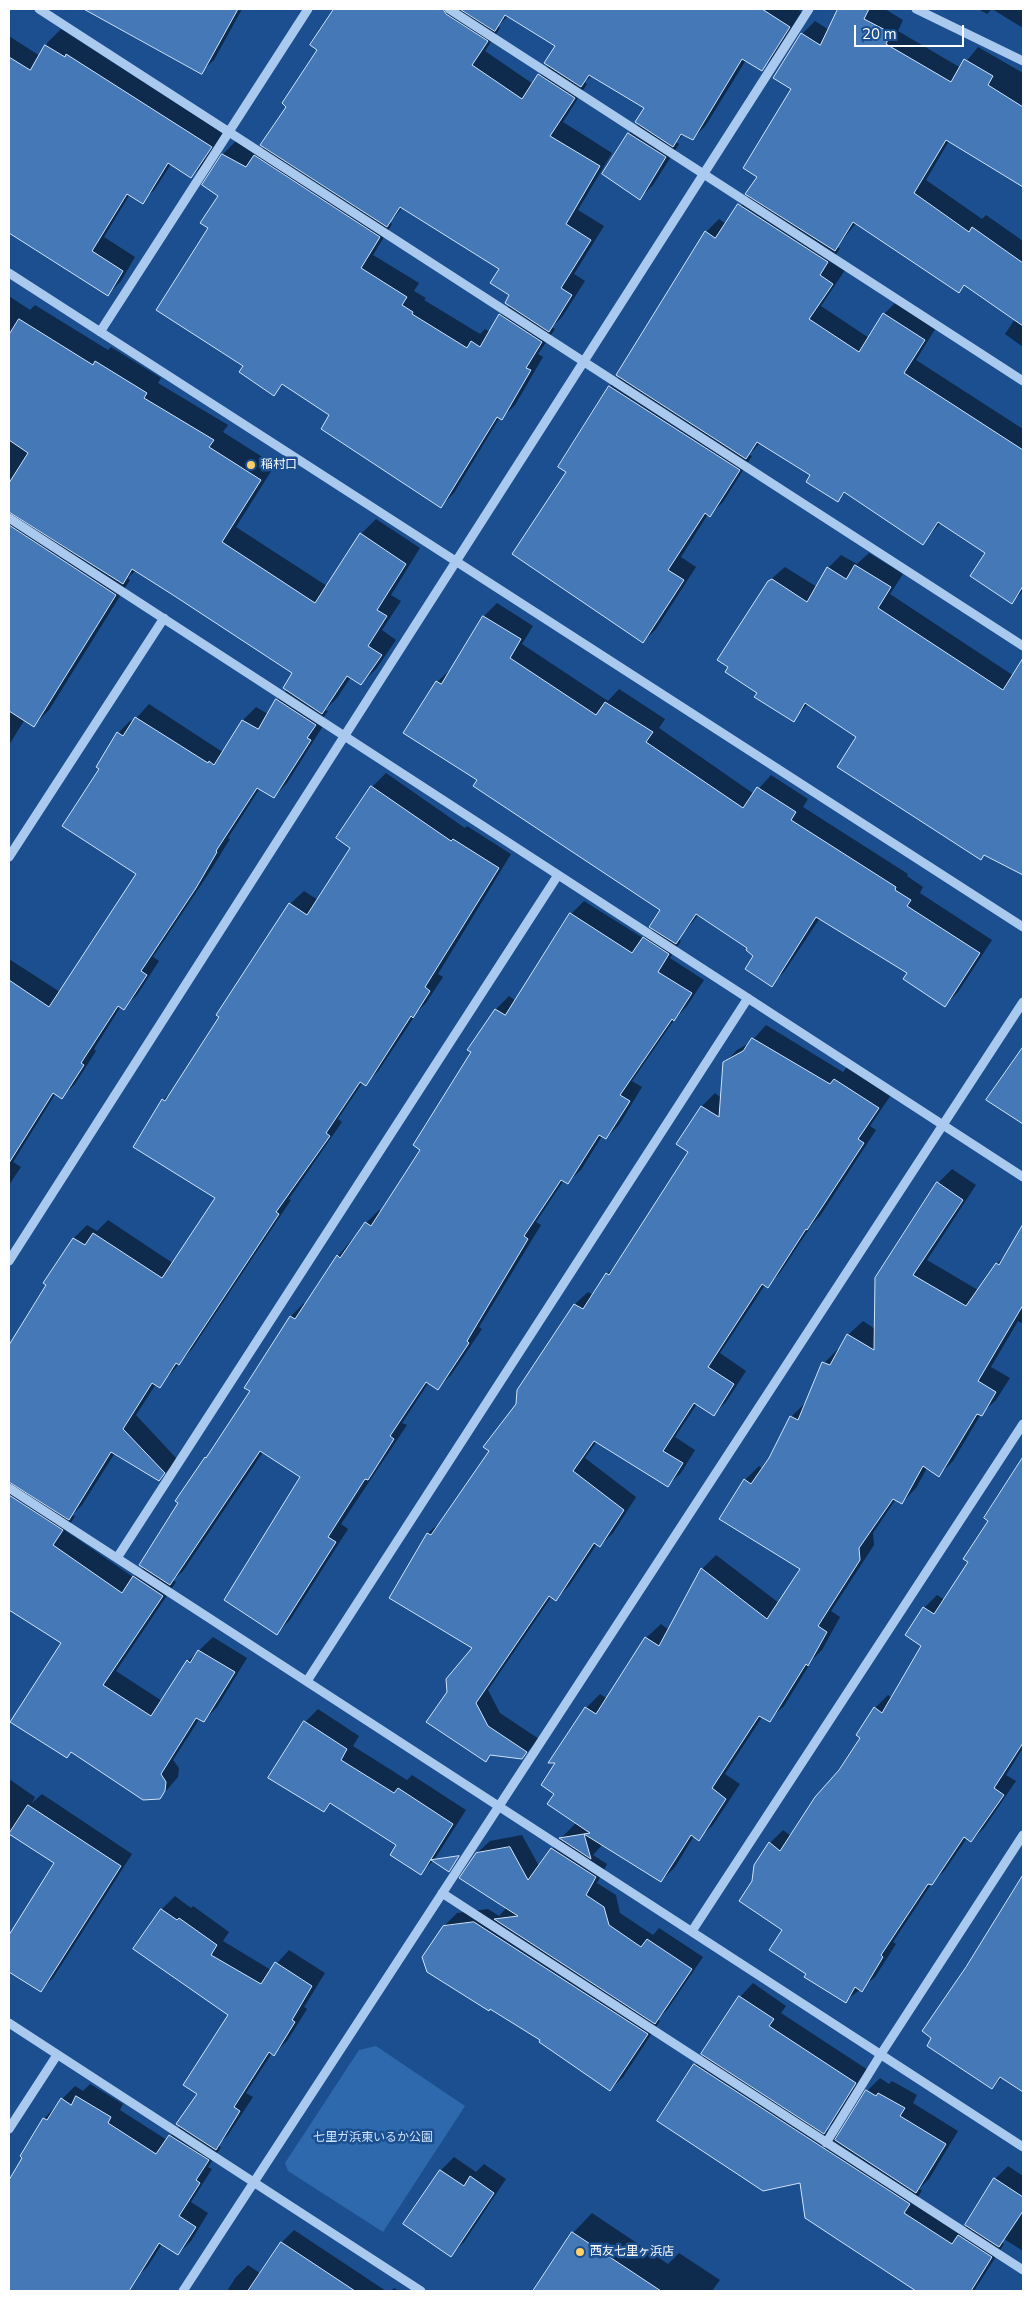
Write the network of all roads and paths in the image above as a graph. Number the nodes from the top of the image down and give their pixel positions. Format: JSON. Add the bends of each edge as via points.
{"nodes":[{"id":1,"x":39,"y":9,"type":"edge"},
{"id":2,"x":308,"y":9,"type":"edge"},
{"id":3,"x":449,"y":9,"type":"edge"},
{"id":4,"x":810,"y":9,"type":"edge"},
{"id":5,"x":916,"y":9,"type":"edge"},
{"id":6,"x":1023,"y":61,"type":"edge"},
{"id":7,"x":229,"y":131,"type":"junction"},
{"id":8,"x":704,"y":174,"type":"junction"},
{"id":9,"x":9,"y":273,"type":"edge"},
{"id":10,"x":100,"y":332,"type":"junction"},
{"id":11,"x":584,"y":361,"type":"junction"},
{"id":12,"x":1023,"y":381,"type":"edge"},
{"id":13,"x":9,"y":518,"type":"edge"},
{"id":14,"x":457,"y":561,"type":"junction"},
{"id":15,"x":164,"y":618,"type":"junction"},
{"id":16,"x":1023,"y":646,"type":"edge"},
{"id":17,"x":345,"y":736,"type":"junction"},
{"id":18,"x":9,"y":857,"type":"edge"},
{"id":19,"x":558,"y":875,"type":"junction"},
{"id":20,"x":1023,"y":927,"type":"edge"},
{"id":21,"x":748,"y":998,"type":"junction"},
{"id":22,"x":1023,"y":1002,"type":"edge"},
{"id":23,"x":943,"y":1125,"type":"junction"},
{"id":24,"x":1023,"y":1177,"type":"edge"},
{"id":25,"x":9,"y":1261,"type":"edge"},
{"id":26,"x":1023,"y":1424,"type":"edge"},
{"id":27,"x":9,"y":1488,"type":"edge"},
{"id":28,"x":117,"y":1558,"type":"junction"},
{"id":29,"x":307,"y":1681,"type":"junction"},
{"id":30,"x":499,"y":1806,"type":"junction"},
{"id":31,"x":1023,"y":1835,"type":"edge"},
{"id":32,"x":442,"y":1893,"type":"junction"},
{"id":33,"x":692,"y":1932,"type":"junction"},
{"id":34,"x":9,"y":2023,"type":"edge"},
{"id":35,"x":881,"y":2054,"type":"junction"},
{"id":36,"x":57,"y":2055,"type":"junction"},
{"id":37,"x":9,"y":2130,"type":"edge"},
{"id":38,"x":826,"y":2142,"type":"junction"},
{"id":39,"x":1023,"y":2147,"type":"edge"},
{"id":40,"x":254,"y":2183,"type":"junction"},
{"id":41,"x":1023,"y":2270,"type":"edge"},
{"id":42,"x":183,"y":2291,"type":"edge"},
{"id":43,"x":421,"y":2291,"type":"edge"}],
"edges":[{"from":1,"to":7,"type":"street"},
{"from":2,"to":7,"type":"street"},
{"from":3,"to":8,"type":"street"},
{"from":4,"to":8,"type":"street"},
{"from":5,"to":6,"type":"street"},
{"from":7,"to":10,"type":"street"},
{"from":7,"to":11,"type":"street"},
{"from":8,"to":11,"type":"street"},
{"from":8,"to":12,"type":"street"},
{"from":9,"to":10,"type":"street"},
{"from":10,"to":14,"type":"street"},
{"from":11,"to":14,"type":"street"},
{"from":11,"to":16,"type":"street"},
{"from":13,"to":15,"type":"street"},
{"from":14,"to":17,"type":"street"},
{"from":14,"to":20,"type":"street"},
{"from":15,"to":17,"type":"street"},
{"from":15,"to":18,"type":"street"},
{"from":17,"to":19,"type":"street"},
{"from":17,"to":25,"type":"street"},
{"from":19,"to":21,"type":"street"},
{"from":19,"to":28,"type":"street"},
{"from":21,"to":23,"type":"street"},
{"from":21,"to":29,"type":"street"},
{"from":22,"to":23,"type":"street"},
{"from":23,"to":24,"type":"street"},
{"from":23,"to":30,"type":"street"},
{"from":26,"to":33,"type":"street"},
{"from":27,"to":28,"type":"street"},
{"from":28,"to":29,"type":"street"},
{"from":29,"to":30,"type":"street"},
{"from":30,"to":32,"type":"street"},
{"from":30,"to":33,"type":"street"},
{"from":31,"to":35,"type":"street"},
{"from":32,"to":38,"type":"street"},
{"from":32,"to":40,"type":"street"},
{"from":33,"to":35,"type":"street"},
{"from":34,"to":36,"type":"street"},
{"from":35,"to":38,"type":"street"},
{"from":35,"to":39,"type":"street"},
{"from":36,"to":37,"type":"street"},
{"from":36,"to":40,"type":"street"},
{"from":38,"to":41,"type":"street"},
{"from":40,"to":42,"type":"street"},
{"from":40,"to":43,"type":"street"}]}
